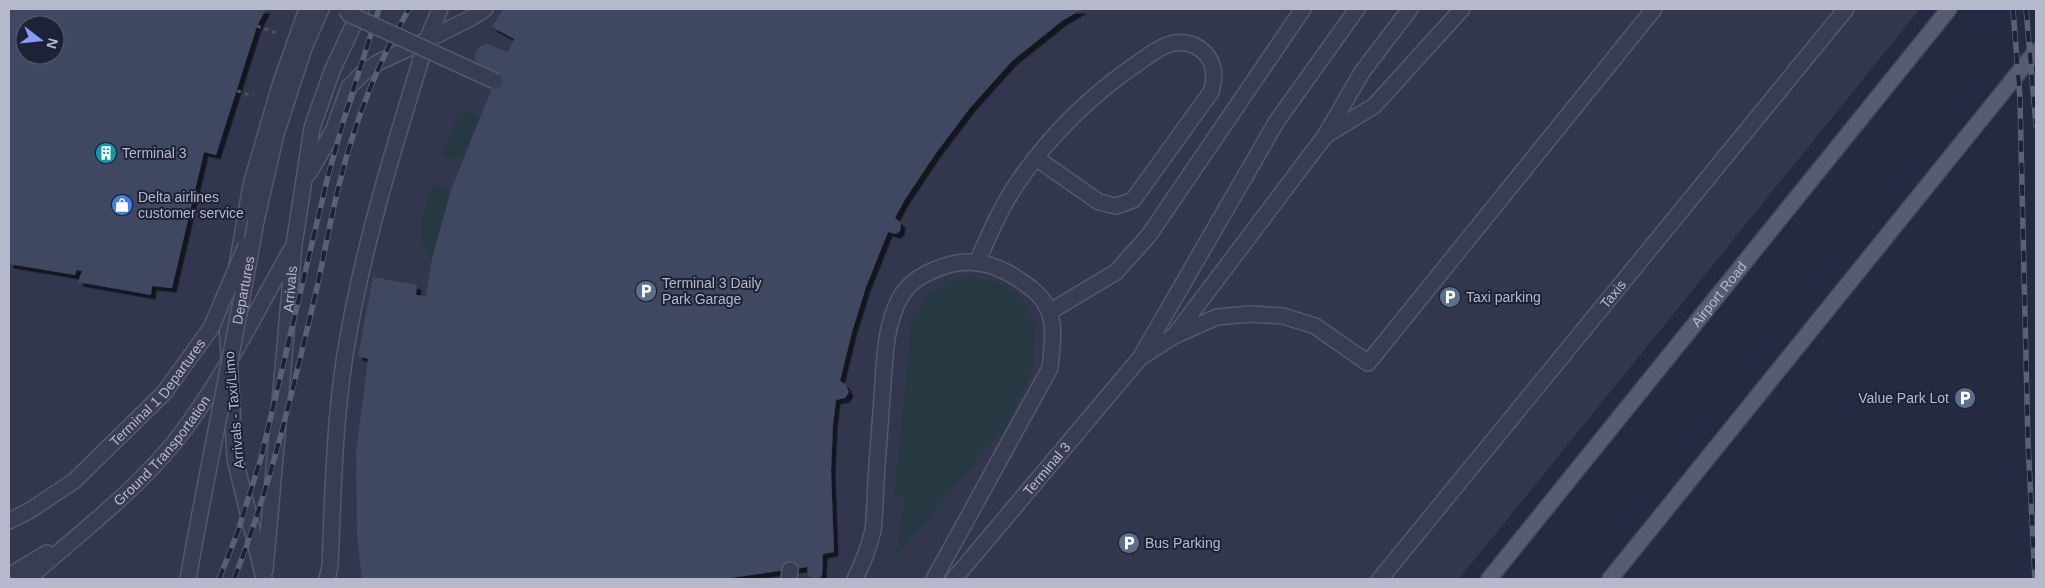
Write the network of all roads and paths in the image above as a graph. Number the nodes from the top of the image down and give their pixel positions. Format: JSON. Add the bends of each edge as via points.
{"nodes":[{"id":1,"x":307,"y":9,"type":"edge"},
{"id":2,"x":321,"y":9,"type":"edge"},
{"id":3,"x":346,"y":9,"type":"edge"},
{"id":4,"x":361,"y":9,"type":"edge"},
{"id":5,"x":440,"y":9,"type":"edge"},
{"id":6,"x":485,"y":9,"type":"edge"},
{"id":7,"x":1302,"y":9,"type":"edge"},
{"id":8,"x":1358,"y":9,"type":"edge"},
{"id":9,"x":1410,"y":9,"type":"edge"},
{"id":10,"x":1462,"y":9,"type":"edge"},
{"id":11,"x":1654,"y":9,"type":"edge"},
{"id":12,"x":1846,"y":9,"type":"edge"},
{"id":13,"x":1949,"y":9,"type":"edge"},
{"id":14,"x":427,"y":40,"type":"junction"},
{"id":15,"x":2036,"y":51,"type":"edge"},
{"id":16,"x":495,"y":81,"type":"dead end"},
{"id":17,"x":1325,"y":136,"type":"junction"},
{"id":18,"x":1036,"y":158,"type":"junction"},
{"id":19,"x":304,"y":181,"type":"junction"},
{"id":20,"x":256,"y":221,"type":"junction"},
{"id":21,"x":294,"y":245,"type":"junction"},
{"id":22,"x":977,"y":264,"type":"junction"},
{"id":23,"x":1051,"y":310,"type":"junction"},
{"id":24,"x":1174,"y":336,"type":"junction"},
{"id":25,"x":1140,"y":358,"type":"junction"},
{"id":26,"x":229,"y":359,"type":"junction"},
{"id":27,"x":9,"y":521,"type":"edge"},
{"id":28,"x":82,"y":531,"type":"junction"},
{"id":29,"x":9,"y":576,"type":"edge"},
{"id":30,"x":28,"y":579,"type":"edge"},
{"id":31,"x":188,"y":579,"type":"edge"},
{"id":32,"x":264,"y":579,"type":"edge"},
{"id":33,"x":328,"y":579,"type":"edge"},
{"id":34,"x":855,"y":579,"type":"edge"},
{"id":35,"x":934,"y":579,"type":"edge"},
{"id":36,"x":954,"y":579,"type":"edge"},
{"id":37,"x":1380,"y":579,"type":"edge"},
{"id":38,"x":1490,"y":579,"type":"edge"},
{"id":39,"x":1610,"y":579,"type":"edge"}],
"edges":[{"from":1,"to":26,"type":"street","name":"Arrivals - Taxi/Limo","via":[[280,85],[251,185],[227,323]]},
{"from":2,"to":20,"type":"street","name":"Departures","via":[[304,48],[276,134]]},
{"from":3,"to":16,"type":"street","bridge":true,"via":[[349,14]]},
{"from":4,"to":19,"type":"street","name":"Arrivals","via":[[332,71],[312,128]]},
{"from":5,"to":14,"type":"street"},
{"from":6,"to":14,"type":"street"},
{"from":7,"to":23,"type":"street","via":[[1149,235],[1116,272]]},
{"from":8,"to":25,"type":"street","via":[[1277,121]]},
{"from":9,"to":17,"type":"street","via":[[1362,72]]},
{"from":10,"to":17,"type":"street","via":[[1374,106]]},
{"from":11,"to":24,"type":"street","via":[[1368,363],[1315,326],[1283,316],[1218,316]]},
{"from":12,"to":37,"type":"street","name":"Taxis"},
{"from":13,"to":38,"type":"main road","name":"Airport Road"},
{"from":14,"to":19,"type":"street","via":[[379,62],[350,87],[333,131]]},
{"from":14,"to":33,"type":"street","via":[[367,248],[353,313],[337,414]]},
{"from":15,"to":39,"type":"main road"},
{"from":17,"to":24,"type":"street"},
{"from":18,"to":18,"type":"street","via":[[1099,202],[1116,206],[1133,200],[1211,92],[1214,82],[1211,60],[1199,48],[1184,43],[1162,48],[1089,100]]},
{"from":18,"to":22,"type":"street","via":[[988,235]]},
{"from":19,"to":21,"type":"street","name":"Arrivals"},
{"from":20,"to":27,"type":"street","name":"Terminal 1 Departures","bridge":true,"via":[[211,328],[164,393],[74,481]]},
{"from":20,"to":31,"type":"street","name":"Departures","bridge":true},
{"from":21,"to":26,"type":"street","name":"Ground Transportation"},
{"from":21,"to":32,"type":"street","name":"Arrivals"},
{"from":22,"to":23,"type":"street","via":[[990,265],[1016,276]]},
{"from":22,"to":34,"type":"street","via":[[961,262],[936,268],[915,281],[900,297],[893,315],[885,351],[873,529],[865,559]]},
{"from":23,"to":35,"type":"street","via":[[1050,368]]},
{"from":24,"to":25,"type":"street"},
{"from":25,"to":36,"type":"street","name":"Terminal 3"},
{"from":26,"to":28,"type":"street","name":"Ground Transportation","via":[[176,439],[135,485]]},
{"from":26,"to":32,"type":"street","name":"Arrivals - Taxi/Limo","via":[[235,459]]},
{"from":28,"to":29,"type":"street"},
{"from":28,"to":30,"type":"street","name":"Ground Transportation"}]}
